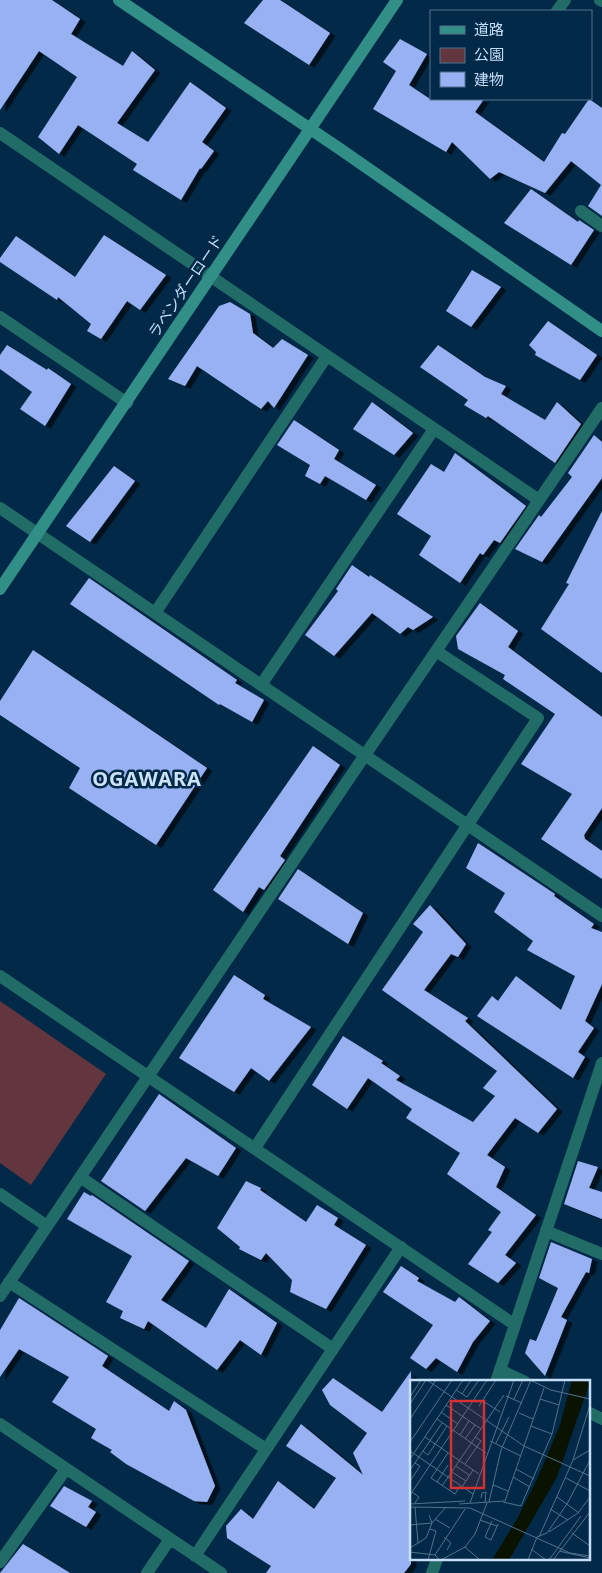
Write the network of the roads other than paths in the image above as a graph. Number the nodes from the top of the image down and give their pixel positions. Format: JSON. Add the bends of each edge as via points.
{"nodes":[{"id":1,"x":119,"y":0,"type":"edge"},
{"id":2,"x":397,"y":0,"type":"edge"},
{"id":3,"x":309,"y":128,"type":"junction"},
{"id":4,"x":0,"y":133,"type":"edge"},
{"id":5,"x":581,"y":211,"type":"dead end"},
{"id":6,"x":602,"y":226,"type":"edge"},
{"id":7,"x":211,"y":277,"type":"junction"},
{"id":8,"x":0,"y":316,"type":"edge"},
{"id":9,"x":602,"y":330,"type":"edge"},
{"id":10,"x":327,"y":356,"type":"junction"},
{"id":11,"x":128,"y":403,"type":"junction"},
{"id":12,"x":602,"y":408,"type":"edge"},
{"id":13,"x":434,"y":429,"type":"junction"},
{"id":14,"x":539,"y":500,"type":"junction"},
{"id":15,"x":0,"y":508,"type":"edge"},
{"id":16,"x":38,"y":534,"type":"junction"},
{"id":17,"x":0,"y":589,"type":"edge"},
{"id":18,"x":155,"y":613,"type":"junction"},
{"id":19,"x":436,"y":651,"type":"junction"},
{"id":20,"x":261,"y":685,"type":"junction"},
{"id":21,"x":364,"y":755,"type":"junction"},
{"id":22,"x":468,"y":825,"type":"junction"},
{"id":23,"x":602,"y":916,"type":"edge"},
{"id":24,"x":0,"y":976,"type":"edge"},
{"id":25,"x":602,"y":1063,"type":"edge"},
{"id":26,"x":149,"y":1076,"type":"junction"},
{"id":27,"x":255,"y":1148,"type":"junction"},
{"id":28,"x":80,"y":1178,"type":"junction"},
{"id":29,"x":0,"y":1194,"type":"edge"},
{"id":30,"x":48,"y":1226,"type":"junction"},
{"id":31,"x":546,"y":1231,"type":"junction"},
{"id":32,"x":401,"y":1247,"type":"junction"},
{"id":33,"x":602,"y":1254,"type":"edge"},
{"id":34,"x":9,"y":1282,"type":"junction"},
{"id":35,"x":0,"y":1296,"type":"edge"},
{"id":36,"x":515,"y":1325,"type":"junction"},
{"id":37,"x":333,"y":1349,"type":"junction"},
{"id":38,"x":498,"y":1376,"type":"edge"},
{"id":39,"x":515,"y":1380,"type":"edge"},
{"id":40,"x":590,"y":1413,"type":"edge"},
{"id":41,"x":602,"y":1419,"type":"edge"},
{"id":42,"x":0,"y":1424,"type":"edge"},
{"id":43,"x":266,"y":1449,"type":"junction"},
{"id":44,"x":66,"y":1469,"type":"junction"},
{"id":45,"x":170,"y":1539,"type":"junction"},
{"id":46,"x":195,"y":1556,"type":"junction"},
{"id":47,"x":437,"y":1560,"type":"edge"},
{"id":48,"x":0,"y":1562,"type":"edge"},
{"id":49,"x":147,"y":1573,"type":"edge"},
{"id":50,"x":221,"y":1573,"type":"edge"},
{"id":51,"x":432,"y":1573,"type":"edge"}],
"edges":[{"from":1,"to":3,"type":"street"},
{"from":2,"to":3,"type":"street","name":"ラベンダーロード"},
{"from":3,"to":7,"type":"street","name":"ラベンダーロード"},
{"from":3,"to":9,"type":"street"},
{"from":4,"to":7,"type":"street"},
{"from":5,"to":6,"type":"street"},
{"from":7,"to":10,"type":"street"},
{"from":7,"to":11,"type":"street","name":"ラベンダーロード"},
{"from":8,"to":11,"type":"street"},
{"from":10,"to":13,"type":"street"},
{"from":10,"to":18,"type":"street"},
{"from":11,"to":16,"type":"street","name":"ラベンダーロード"},
{"from":12,"to":14,"type":"street"},
{"from":13,"to":14,"type":"street"},
{"from":13,"to":20,"type":"street"},
{"from":14,"to":19,"type":"street"},
{"from":15,"to":16,"type":"street"},
{"from":16,"to":17,"type":"street","name":"ラベンダーロード"},
{"from":16,"to":18,"type":"street"},
{"from":18,"to":20,"type":"street"},
{"from":19,"to":21,"type":"street"},
{"from":19,"to":22,"type":"street","via":[[538,718]]},
{"from":20,"to":21,"type":"street"},
{"from":21,"to":22,"type":"street"},
{"from":21,"to":26,"type":"street"},
{"from":22,"to":23,"type":"street"},
{"from":22,"to":27,"type":"street"},
{"from":24,"to":26,"type":"street"},
{"from":25,"to":31,"type":"street"},
{"from":26,"to":27,"type":"street"},
{"from":26,"to":28,"type":"street"},
{"from":27,"to":32,"type":"street"},
{"from":28,"to":30,"type":"street"},
{"from":28,"to":37,"type":"street"},
{"from":29,"to":30,"type":"street"},
{"from":30,"to":34,"type":"street"},
{"from":31,"to":33,"type":"street"},
{"from":31,"to":36,"type":"street"},
{"from":32,"to":36,"type":"street"},
{"from":32,"to":37,"type":"street"},
{"from":34,"to":35,"type":"street"},
{"from":34,"to":43,"type":"street"},
{"from":36,"to":38,"type":"street"},
{"from":37,"to":43,"type":"street"},
{"from":38,"to":39,"type":"street"},
{"from":40,"to":41,"type":"street"},
{"from":42,"to":44,"type":"street"},
{"from":43,"to":46,"type":"street"},
{"from":44,"to":45,"type":"street"},
{"from":44,"to":48,"type":"street"},
{"from":45,"to":46,"type":"street"},
{"from":45,"to":49,"type":"street"},
{"from":46,"to":50,"type":"street"},
{"from":47,"to":51,"type":"street"}]}
